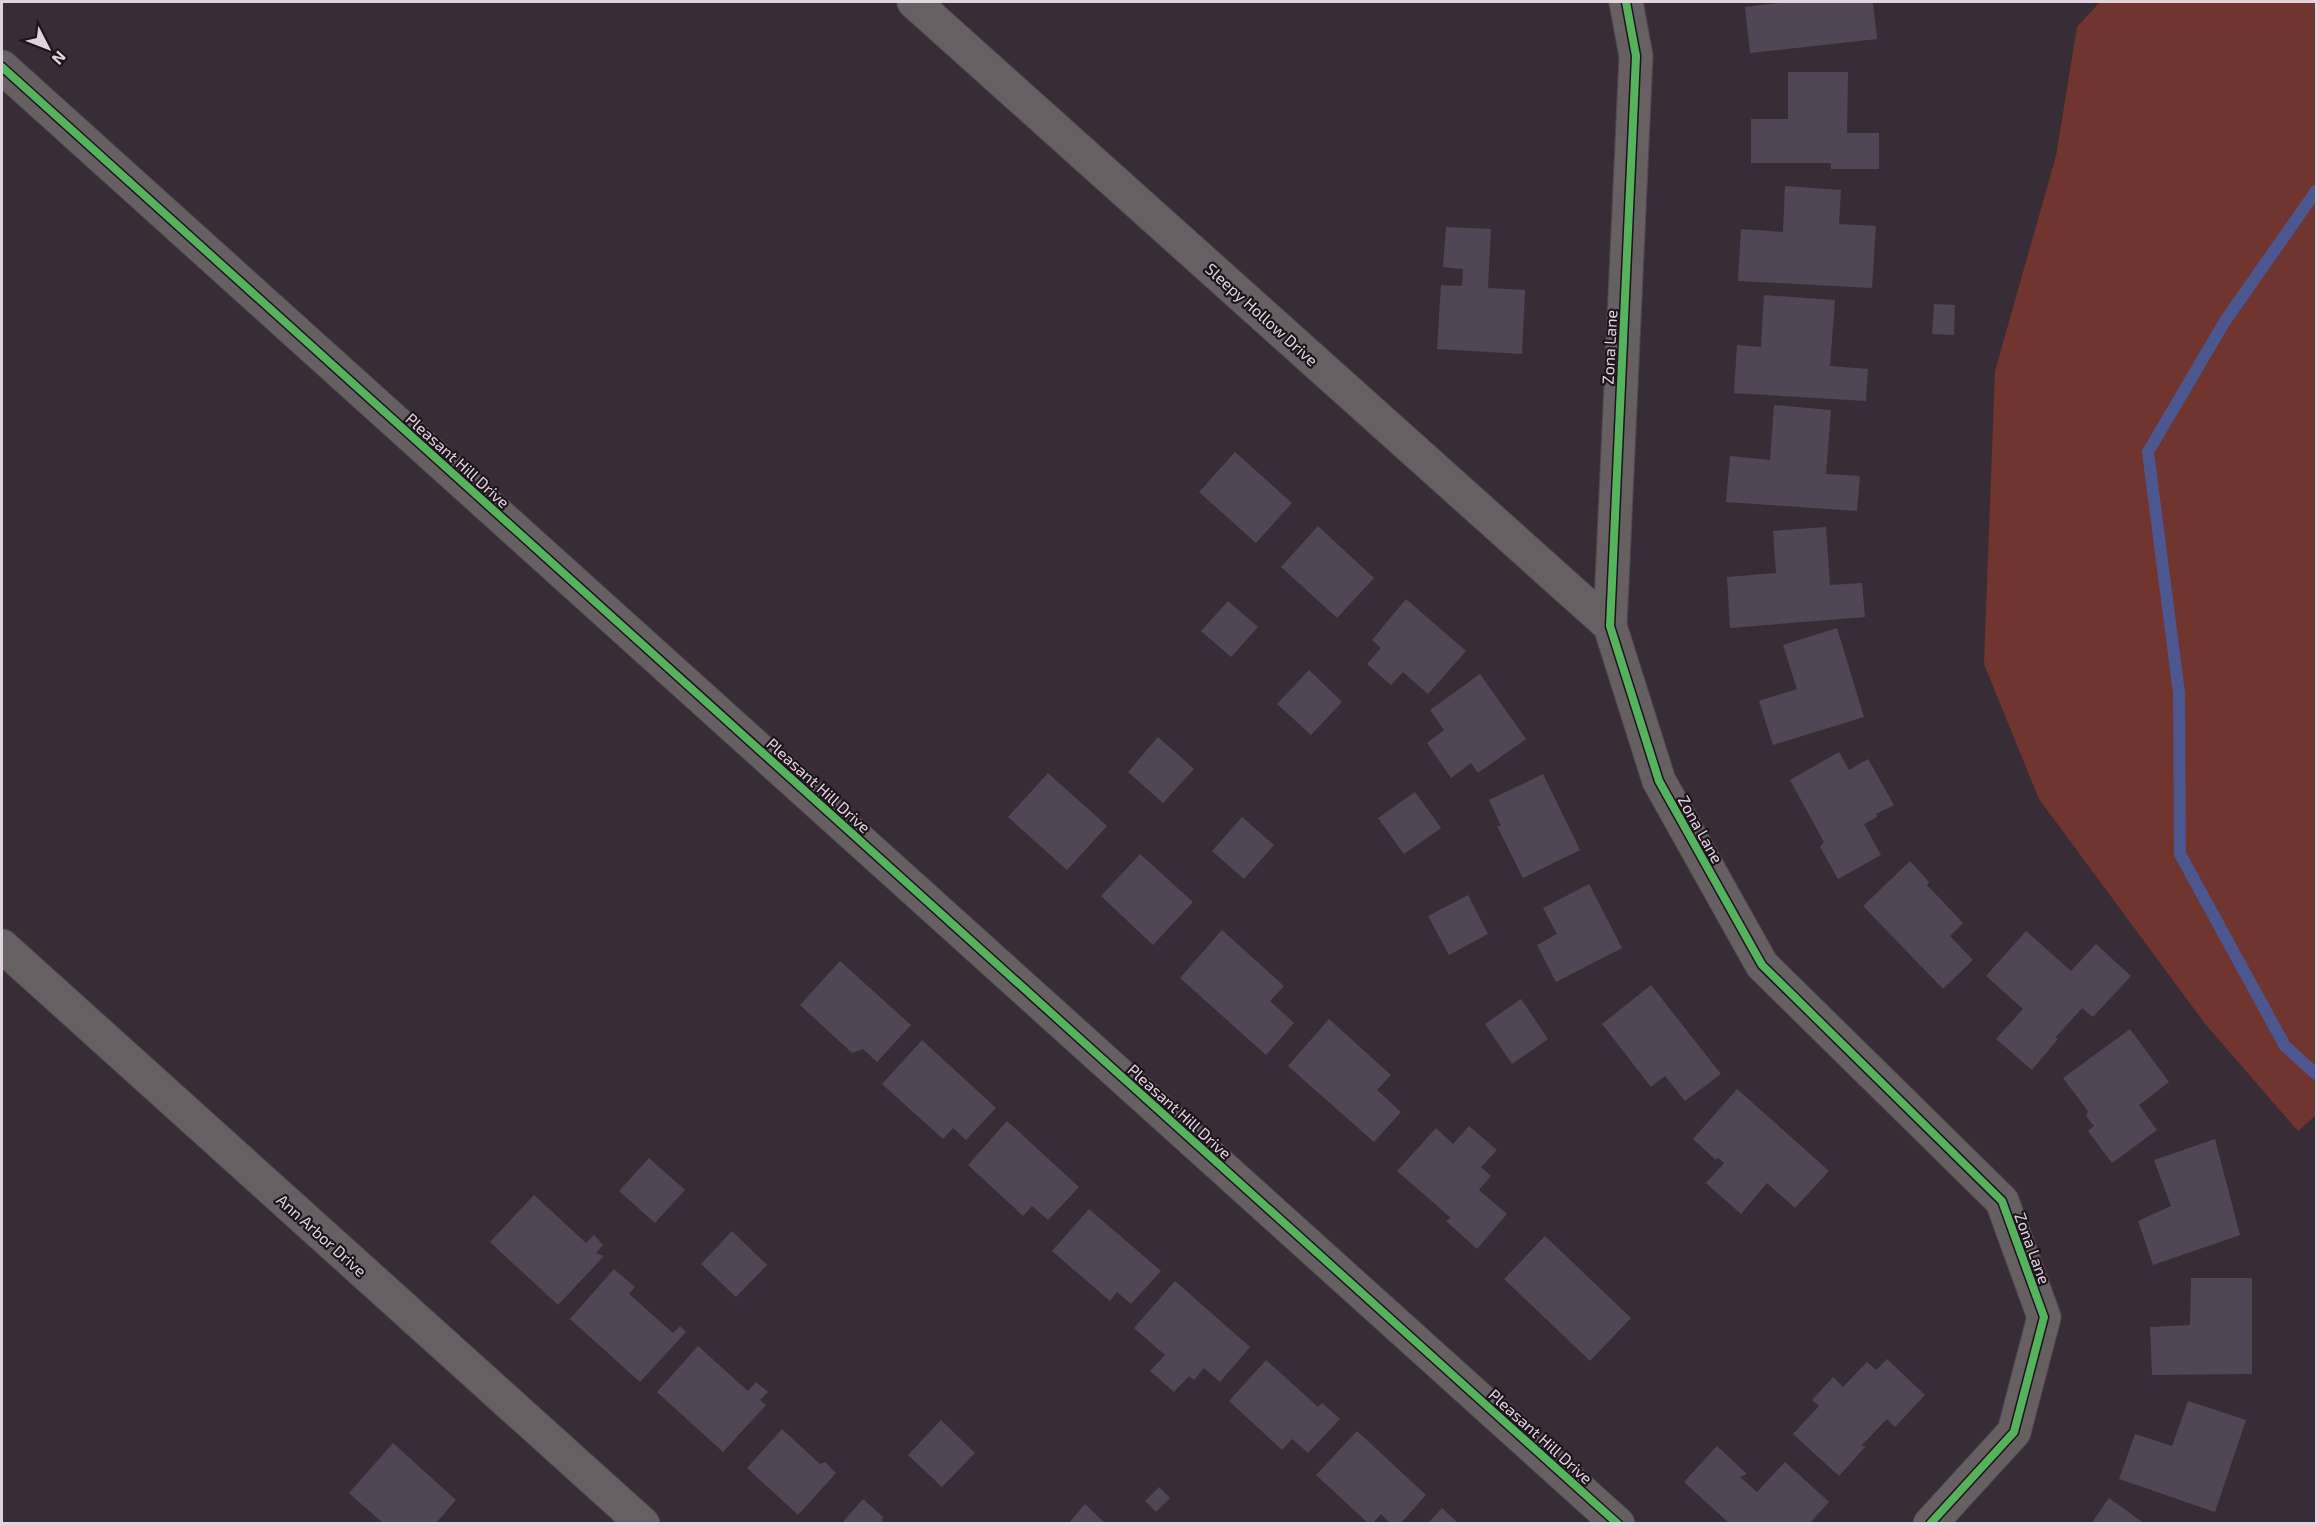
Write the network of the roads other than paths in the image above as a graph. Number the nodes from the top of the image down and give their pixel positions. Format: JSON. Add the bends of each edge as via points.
{"nodes":[{"id":1,"x":914,"y":2,"type":"edge"},
{"id":2,"x":1626,"y":2,"type":"edge"},
{"id":3,"x":2,"y":67,"type":"edge"},
{"id":4,"x":1610,"y":626,"type":"junction"},
{"id":5,"x":2,"y":946,"type":"edge"},
{"id":6,"x":643,"y":1524,"type":"edge"},
{"id":7,"x":1618,"y":1524,"type":"edge"},
{"id":8,"x":1930,"y":1524,"type":"edge"}],
"edges":[{"from":1,"to":4,"type":"street","name":"Sleepy Hollow Drive"},
{"from":2,"to":4,"type":"street","name":"Zona Lane","via":[[1636,56]]},
{"from":3,"to":7,"type":"street","name":"Pleasant Hill Drive"},
{"from":4,"to":8,"type":"street","name":"Zona Lane","via":[[1659,781],[1761,965],[2002,1201],[2044,1317],[2014,1432]]},
{"from":5,"to":6,"type":"street","name":"Ann Arbor Drive"}]}
